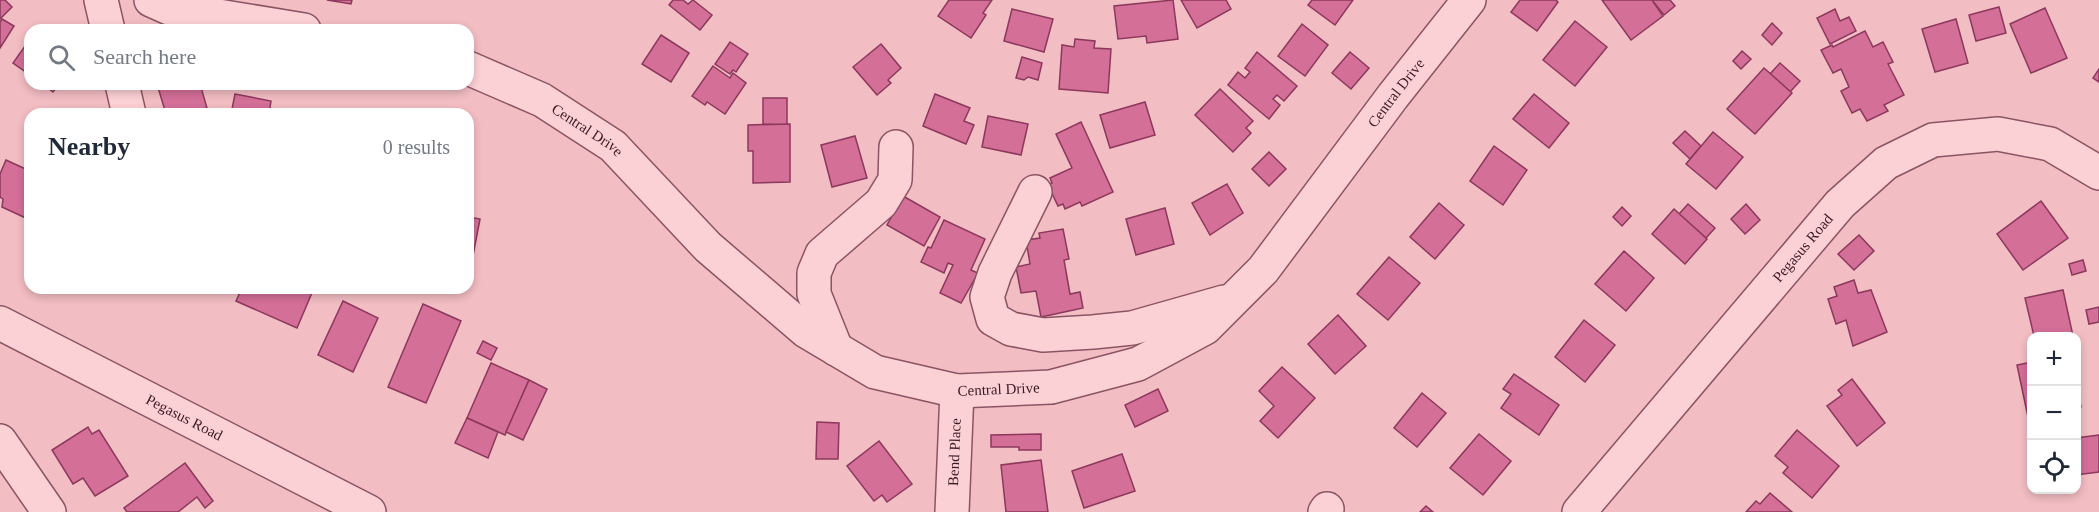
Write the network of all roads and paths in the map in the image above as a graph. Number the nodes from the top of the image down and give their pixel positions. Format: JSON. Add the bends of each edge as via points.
{"nodes":[{"id":1,"x":100,"y":0,"type":"edge"},
{"id":2,"x":151,"y":0,"type":"edge"},
{"id":3,"x":1469,"y":0,"type":"edge"},
{"id":4,"x":106,"y":24,"type":"edge"},
{"id":5,"x":267,"y":24,"type":"edge"},
{"id":6,"x":474,"y":71,"type":"edge"},
{"id":7,"x":123,"y":90,"type":"edge"},
{"id":8,"x":128,"y":108,"type":"edge"},
{"id":9,"x":896,"y":147,"type":"dead end"},
{"id":10,"x":2099,"y":173,"type":"edge"},
{"id":11,"x":1035,"y":192,"type":"dead end"},
{"id":12,"x":1233,"y":300,"type":"junction"},
{"id":13,"x":0,"y":323,"type":"edge"},
{"id":14,"x":836,"y":349,"type":"junction"},
{"id":15,"x":957,"y":391,"type":"junction"},
{"id":16,"x":0,"y":441,"type":"edge"},
{"id":17,"x":49,"y":512,"type":"edge"},
{"id":18,"x":369,"y":512,"type":"edge"},
{"id":19,"x":952,"y":512,"type":"edge"},
{"id":20,"x":1579,"y":512,"type":"edge"}],
"edges":[{"from":1,"to":4,"type":"street"},
{"from":2,"to":5,"type":"street","via":[[169,8]]},
{"from":3,"to":12,"type":"street","name":"Central Drive","via":[[1263,270]]},
{"from":6,"to":14,"type":"street","name":"Central Drive","via":[[542,100],[613,146],[708,247],[806,332]]},
{"from":7,"to":8,"type":"street"},
{"from":9,"to":14,"type":"street","via":[[895,180],[881,203],[822,254],[814,273],[814,294]]},
{"from":10,"to":20,"type":"street","name":"Pegasus Road","via":[[2050,144],[1998,134],[1933,140],[1886,163],[1840,204]]},
{"from":11,"to":12,"type":"street","via":[[987,297],[993,319],[1011,329],[1043,335],[1132,328]]},
{"from":12,"to":15,"type":"street","name":"Central Drive","via":[[1205,328],[1138,364],[1052,387]]},
{"from":13,"to":18,"type":"street","name":"Pegasus Road"},
{"from":14,"to":15,"type":"street","name":"Central Drive","via":[[875,372]]},
{"from":15,"to":19,"type":"street","name":"Bend Place"},
{"from":16,"to":17,"type":"street"}]}
